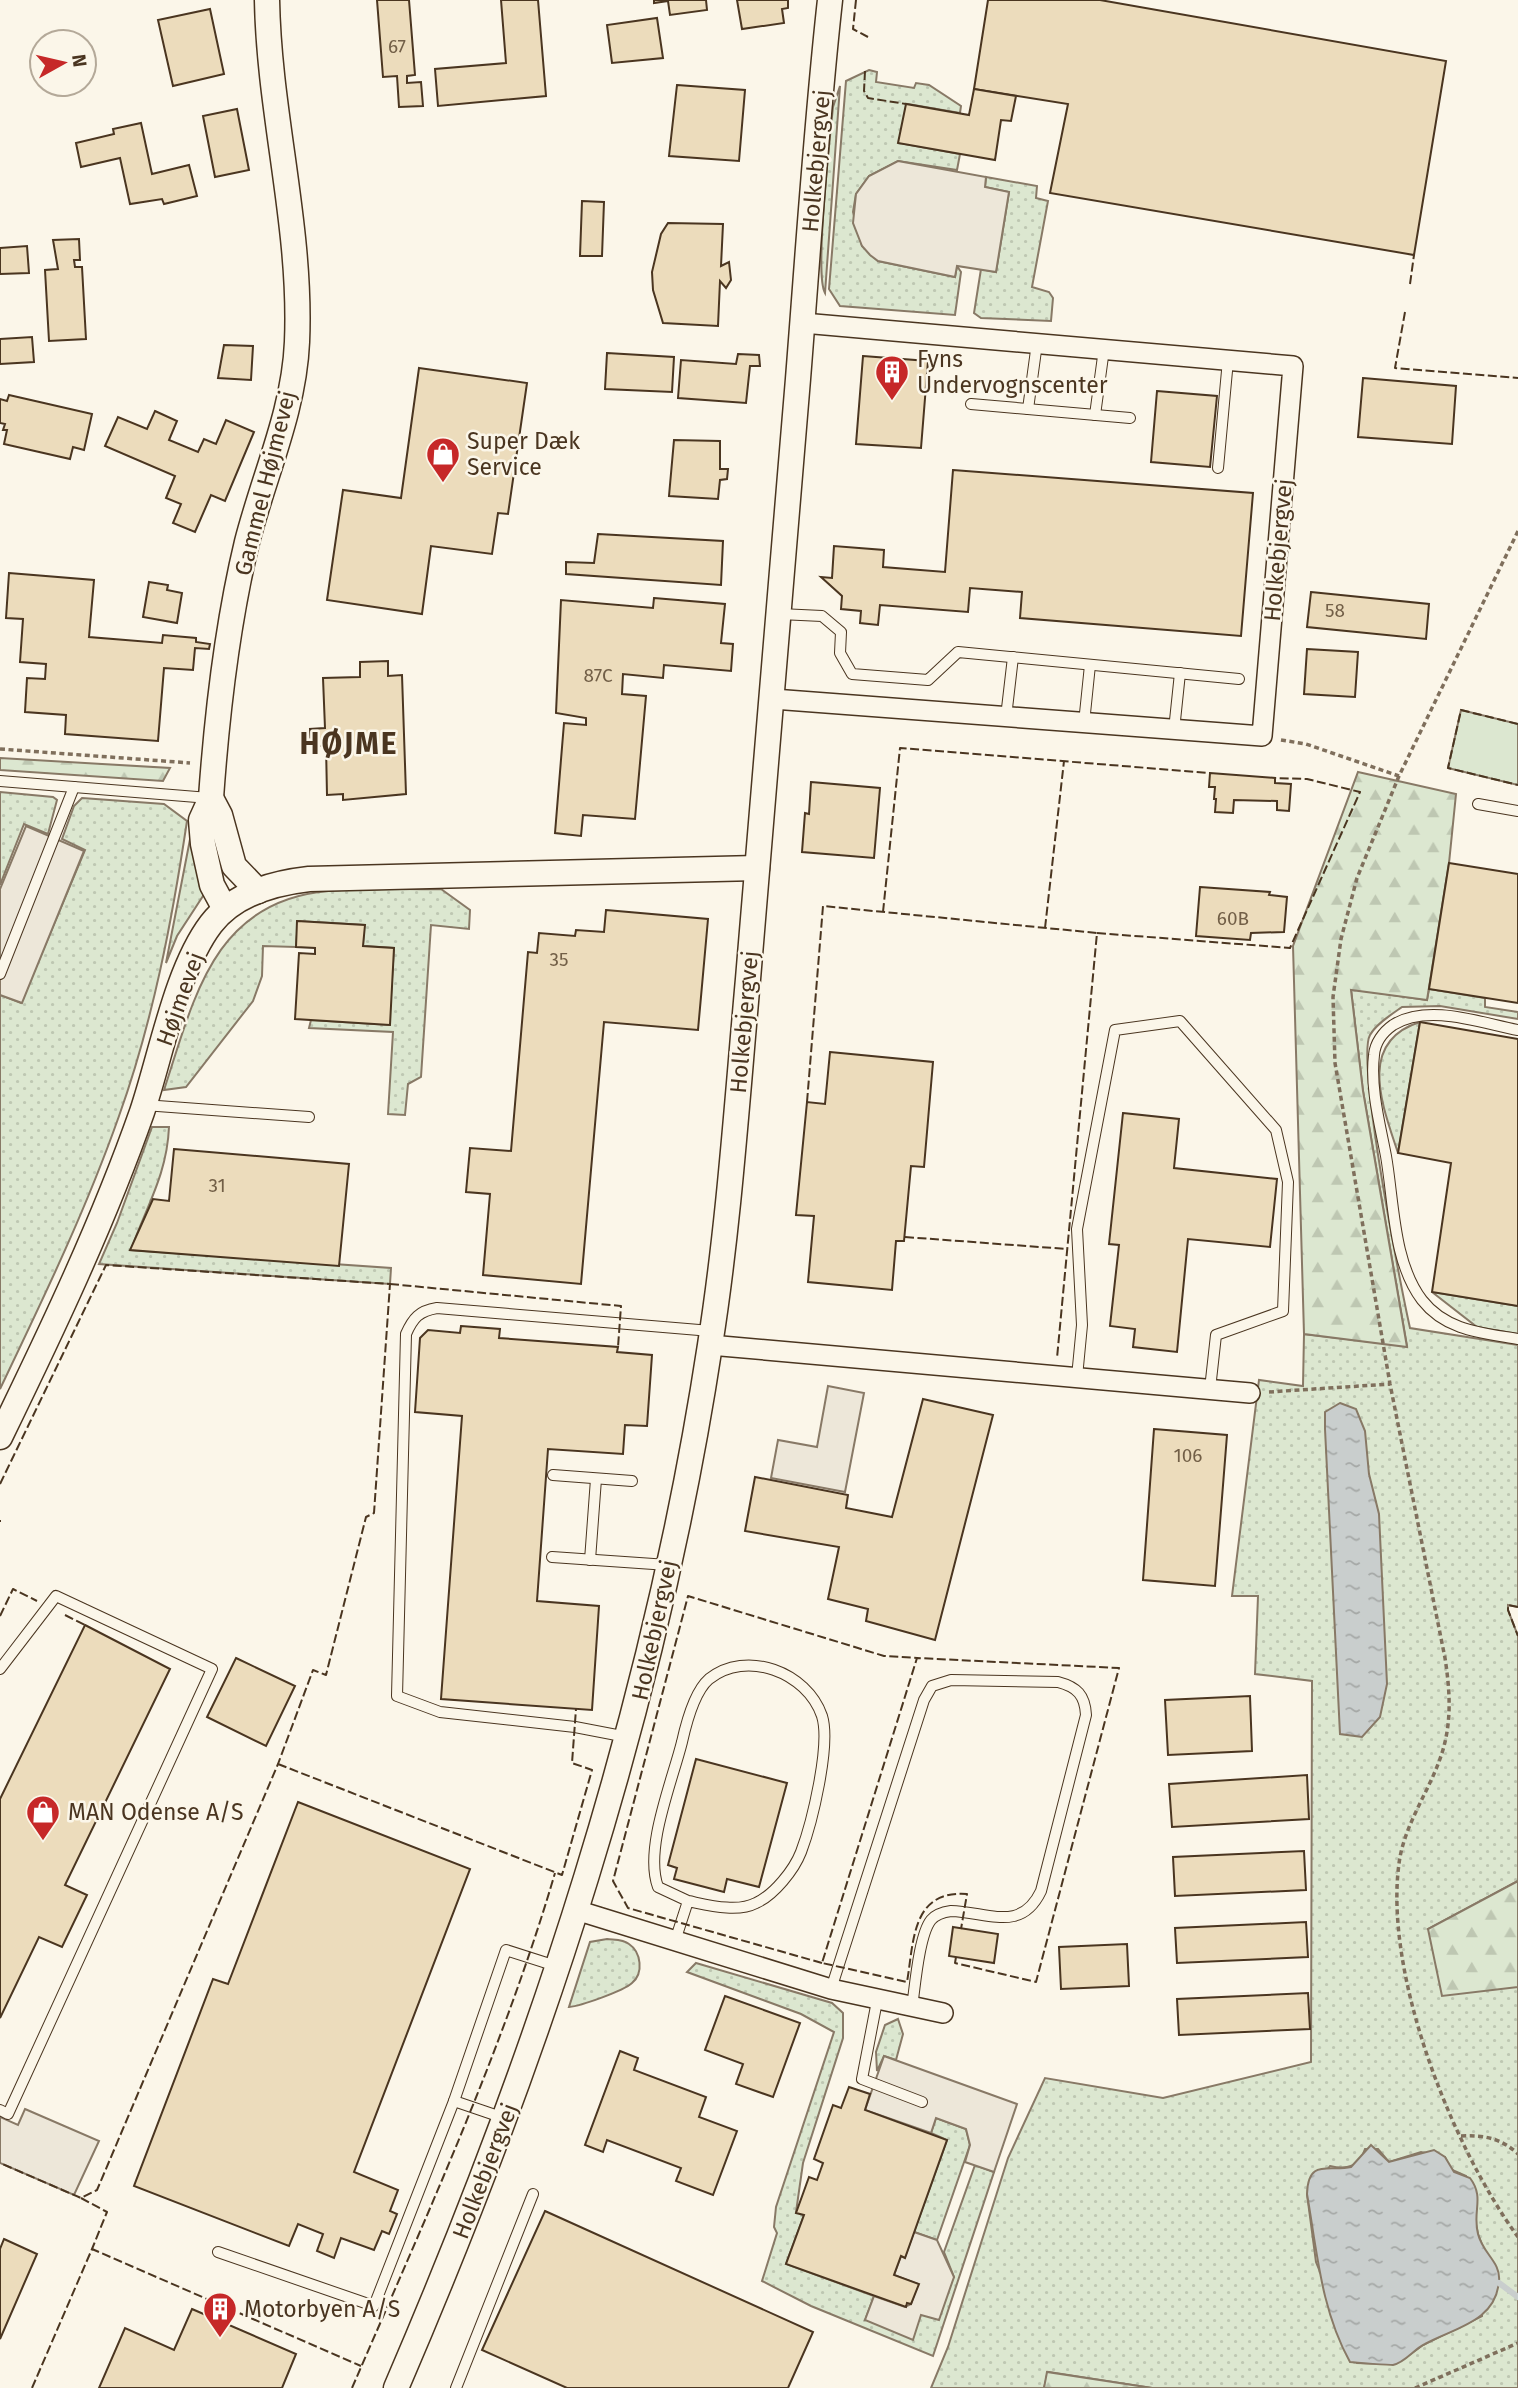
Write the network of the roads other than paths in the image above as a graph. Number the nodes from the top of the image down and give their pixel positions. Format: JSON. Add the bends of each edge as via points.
{"nodes":[{"id":1,"x":267,"y":0,"type":"edge"},
{"id":2,"x":830,"y":0,"type":"edge"},
{"id":3,"x":803,"y":323,"type":"junction"},
{"id":4,"x":1037,"y":343,"type":"junction"},
{"id":5,"x":1104,"y":349,"type":"junction"},
{"id":6,"x":1228,"y":360,"type":"junction"},
{"id":7,"x":971,"y":404,"type":"dead end"},
{"id":8,"x":1028,"y":409,"type":"junction"},
{"id":9,"x":1095,"y":415,"type":"junction"},
{"id":10,"x":1130,"y":418,"type":"dead end"},
{"id":11,"x":1218,"y":468,"type":"dead end"},
{"id":12,"x":779,"y":614,"type":"junction"},
{"id":13,"x":1013,"y":657,"type":"junction"},
{"id":14,"x":1090,"y":665,"type":"junction"},
{"id":15,"x":1180,"y":673,"type":"junction"},
{"id":16,"x":1239,"y":679,"type":"dead end"},
{"id":17,"x":773,"y":699,"type":"junction"},
{"id":18,"x":1006,"y":717,"type":"junction"},
{"id":19,"x":1084,"y":723,"type":"junction"},
{"id":20,"x":1174,"y":730,"type":"junction"},
{"id":21,"x":0,"y":781,"type":"edge"},
{"id":22,"x":74,"y":787,"type":"junction"},
{"id":23,"x":211,"y":798,"type":"junction"},
{"id":24,"x":1478,"y":804,"type":"dead end"},
{"id":25,"x":1518,"y":811,"type":"edge"},
{"id":26,"x":757,"y":868,"type":"junction"},
{"id":27,"x":258,"y":891,"type":"junction"},
{"id":28,"x":225,"y":909,"type":"junction"},
{"id":29,"x":0,"y":974,"type":"edge"},
{"id":30,"x":1518,"y":1030,"type":"edge"},
{"id":31,"x":144,"y":1105,"type":"junction"},
{"id":32,"x":309,"y":1117,"type":"dead end"},
{"id":33,"x":711,"y":1338,"type":"junction"},
{"id":34,"x":1518,"y":1339,"type":"edge"},
{"id":35,"x":1077,"y":1377,"type":"junction"},
{"id":36,"x":1210,"y":1389,"type":"junction"},
{"id":37,"x":1250,"y":1393,"type":"road end"},
{"id":38,"x":0,"y":1437,"type":"edge"},
{"id":39,"x":553,"y":1475,"type":"dead end"},
{"id":40,"x":596,"y":1479,"type":"junction"},
{"id":41,"x":632,"y":1481,"type":"dead end"},
{"id":42,"x":552,"y":1557,"type":"dead end"},
{"id":43,"x":590,"y":1560,"type":"junction"},
{"id":44,"x":668,"y":1565,"type":"junction"},
{"id":45,"x":0,"y":1668,"type":"edge"},
{"id":46,"x":628,"y":1738,"type":"junction"},
{"id":47,"x":688,"y":1901,"type":"junction"},
{"id":48,"x":576,"y":1910,"type":"junction"},
{"id":49,"x":675,"y":1941,"type":"junction"},
{"id":50,"x":558,"y":1967,"type":"junction"},
{"id":51,"x":831,"y":1989,"type":"junction"},
{"id":52,"x":877,"y":2001,"type":"junction"},
{"id":53,"x":911,"y":2008,"type":"junction"},
{"id":54,"x":943,"y":2013,"type":"dead end"},
{"id":55,"x":454,"y":2101,"type":"junction"},
{"id":56,"x":922,"y":2102,"type":"dead end"},
{"id":57,"x":0,"y":2110,"type":"edge"},
{"id":58,"x":505,"y":2118,"type":"junction"},
{"id":59,"x":534,"y":2194,"type":"dead end"},
{"id":60,"x":218,"y":2252,"type":"dead end"},
{"id":61,"x":396,"y":2388,"type":"edge"},
{"id":62,"x":456,"y":2388,"type":"edge"}],
"edges":[{"from":1,"to":23,"type":"street","name":"Gammel Højmevej","via":[[268,60],[297,276],[297,344],[284,426],[247,541],[230,636]]},
{"from":2,"to":3,"type":"street","name":"Holkebjergvej"},
{"from":3,"to":4,"type":"street","name":"Holkebjergvej"},
{"from":3,"to":12,"type":"street","name":"Holkebjergvej"},
{"from":4,"to":5,"type":"street","name":"Holkebjergvej"},
{"from":4,"to":8,"type":"lane"},
{"from":5,"to":6,"type":"street","name":"Holkebjergvej"},
{"from":5,"to":9,"type":"lane"},
{"from":6,"to":11,"type":"lane"},
{"from":6,"to":20,"type":"street","name":"Holkebjergvej","via":[[1293,366],[1262,736]]},
{"from":7,"to":8,"type":"lane"},
{"from":8,"to":9,"type":"lane"},
{"from":9,"to":10,"type":"lane"},
{"from":12,"to":13,"type":"lane","via":[[822,616],[841,632],[840,653],[852,674],[928,680],[958,652]]},
{"from":12,"to":17,"type":"street","name":"Holkebjergvej"},
{"from":13,"to":14,"type":"lane"},
{"from":13,"to":18,"type":"lane"},
{"from":14,"to":15,"type":"lane"},
{"from":14,"to":19,"type":"lane"},
{"from":15,"to":16,"type":"lane"},
{"from":15,"to":20,"type":"lane"},
{"from":17,"to":18,"type":"street"},
{"from":17,"to":26,"type":"street","name":"Holkebjergvej"},
{"from":18,"to":19,"type":"street"},
{"from":19,"to":20,"type":"street"},
{"from":21,"to":22,"type":"lane"},
{"from":22,"to":23,"type":"lane"},
{"from":22,"to":29,"type":"lane"},
{"from":23,"to":27,"type":"street","name":"Gammel Højmevej","via":[[234,866]]},
{"from":23,"to":28,"type":"street","name":"Gammel Højmevej","via":[[201,820],[203,845],[212,885]]},
{"from":24,"to":25,"type":"lane"},
{"from":26,"to":27,"type":"street","name":"Højmevej","via":[[309,879],[272,884]]},
{"from":26,"to":33,"type":"street","name":"Holkebjergvej"},
{"from":27,"to":28,"type":"street","name":"Højmevej"},
{"from":28,"to":31,"type":"street","name":"Højmevej","via":[[188,966]]},
{"from":30,"to":34,"type":"lane","via":[[1445,1016],[1406,1018],[1380,1036],[1373,1053],[1401,1250],[1412,1283],[1442,1320]]},
{"from":31,"to":32,"type":"lane"},
{"from":31,"to":38,"type":"street","name":"Højmevej","via":[[66,1300]]},
{"from":33,"to":35,"type":"street"},
{"from":33,"to":44,"type":"street","name":"Holkebjergvej"},
{"from":33,"to":46,"type":"lane","via":[[437,1308],[413,1318],[406,1334],[397,1696],[440,1712],[575,1727]]},
{"from":35,"to":36,"type":"street"},
{"from":35,"to":36,"type":"lane","via":[[1082,1325],[1077,1230],[1115,1030],[1180,1021],[1276,1130],[1288,1182],[1283,1311],[1216,1335]]},
{"from":36,"to":37,"type":"street"},
{"from":39,"to":40,"type":"lane"},
{"from":40,"to":41,"type":"lane"},
{"from":40,"to":43,"type":"lane"},
{"from":42,"to":43,"type":"lane"},
{"from":43,"to":44,"type":"lane"},
{"from":44,"to":46,"type":"street","name":"Holkebjergvej"},
{"from":45,"to":57,"type":"lane","via":[[56,1596],[212,1670],[8,2114]]},
{"from":46,"to":48,"type":"street","name":"Holkebjergvej"},
{"from":47,"to":47,"type":"lane","via":[[722,1908],[755,1904],[776,1889],[801,1853],[826,1750],[822,1717],[809,1693],[784,1674],[753,1664],[729,1667],[706,1681],[688,1719],[652,1857],[658,1886]]},
{"from":47,"to":49,"type":"lane"},
{"from":48,"to":49,"type":"street"},
{"from":48,"to":50,"type":"street","name":"Holkebjergvej"},
{"from":49,"to":51,"type":"street"},
{"from":50,"to":55,"type":"lane","via":[[506,1950]]},
{"from":50,"to":58,"type":"street","name":"Holkebjergvej"},
{"from":51,"to":52,"type":"street"},
{"from":51,"to":53,"type":"lane","via":[[932,1686],[951,1680],[1070,1685],[1079,1691],[1086,1715],[1035,1904],[1013,1917],[951,1910],[931,1920]]},
{"from":52,"to":53,"type":"street"},
{"from":52,"to":56,"type":"lane","via":[[862,2079]]},
{"from":53,"to":54,"type":"street"},
{"from":55,"to":58,"type":"lane"},
{"from":55,"to":60,"type":"lane","via":[[374,2306]]},
{"from":58,"to":61,"type":"street","name":"Holkebjergvej"},
{"from":59,"to":62,"type":"lane"}]}
